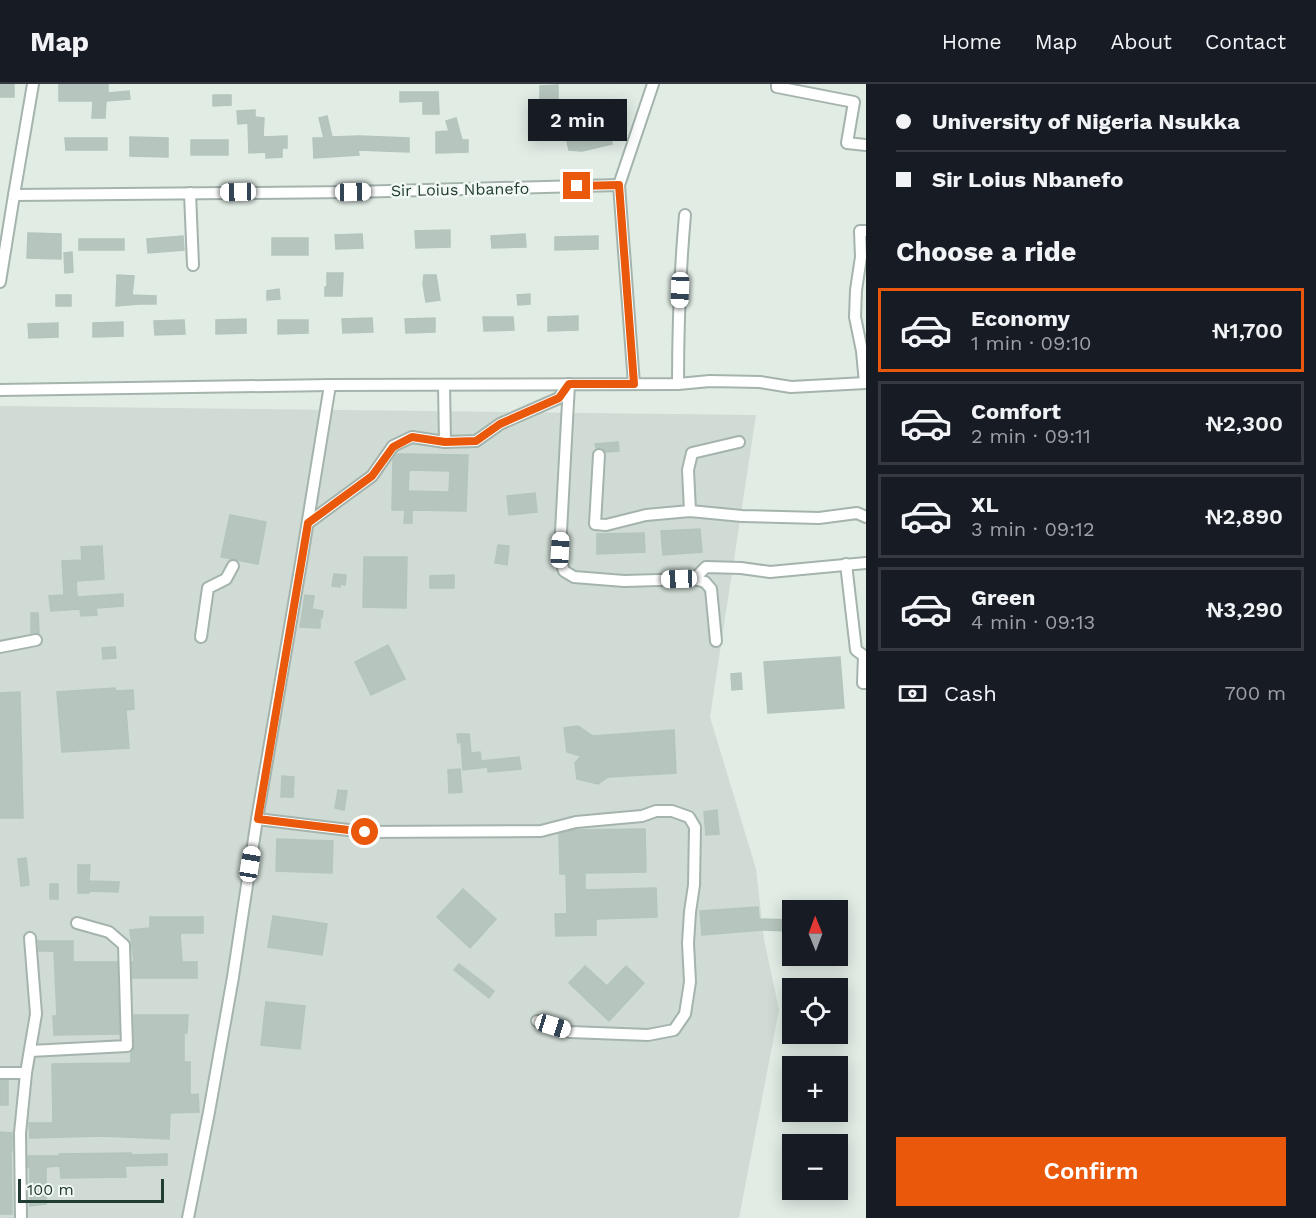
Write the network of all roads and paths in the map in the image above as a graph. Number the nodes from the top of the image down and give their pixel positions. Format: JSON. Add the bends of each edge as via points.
{"nodes":[{"id":1,"x":33,"y":84,"type":"edge"},
{"id":2,"x":653,"y":84,"type":"edge"},
{"id":3,"x":777,"y":84,"type":"edge"},
{"id":4,"x":866,"y":145,"type":"edge"},
{"id":5,"x":619,"y":185,"type":"junction"},
{"id":6,"x":190,"y":193,"type":"junction"},
{"id":7,"x":14,"y":195,"type":"junction"},
{"id":8,"x":686,"y":215,"type":"dead end"},
{"id":9,"x":866,"y":231,"type":"edge"},
{"id":10,"x":193,"y":265,"type":"dead end"},
{"id":11,"x":0,"y":282,"type":"edge"},
{"id":12,"x":865,"y":383,"type":"edge"},
{"id":13,"x":569,"y":384,"type":"junction"},
{"id":14,"x":634,"y":384,"type":"junction"},
{"id":15,"x":678,"y":384,"type":"junction"},
{"id":16,"x":330,"y":385,"type":"junction"},
{"id":17,"x":444,"y":385,"type":"junction"},
{"id":18,"x":0,"y":390,"type":"edge"},
{"id":19,"x":445,"y":442,"type":"junction"},
{"id":20,"x":739,"y":442,"type":"dead end"},
{"id":21,"x":599,"y":455,"type":"dead end"},
{"id":22,"x":690,"y":511,"type":"junction"},
{"id":23,"x":866,"y":517,"type":"edge"},
{"id":24,"x":308,"y":523,"type":"junction"},
{"id":25,"x":866,"y":563,"type":"edge"},
{"id":26,"x":846,"y":564,"type":"junction"},
{"id":27,"x":233,"y":566,"type":"dead end"},
{"id":28,"x":694,"y":579,"type":"junction"},
{"id":29,"x":201,"y":637,"type":"dead end"},
{"id":30,"x":36,"y":640,"type":"dead end"},
{"id":31,"x":716,"y":641,"type":"dead end"},
{"id":32,"x":0,"y":646,"type":"edge"},
{"id":33,"x":866,"y":683,"type":"edge"},
{"id":34,"x":258,"y":819,"type":"junction"},
{"id":35,"x":77,"y":923,"type":"dead end"},
{"id":36,"x":30,"y":938,"type":"dead end"},
{"id":37,"x":537,"y":1021,"type":"dead end"},
{"id":38,"x":30,"y":1051,"type":"junction"},
{"id":39,"x":0,"y":1073,"type":"edge"},
{"id":40,"x":26,"y":1073,"type":"junction"},
{"id":41,"x":21,"y":1218,"type":"edge"},
{"id":42,"x":188,"y":1218,"type":"edge"}],
"edges":[{"from":1,"to":7,"type":"street"},
{"from":2,"to":5,"type":"street"},
{"from":3,"to":4,"type":"street","via":[[854,102],[847,142]]},
{"from":5,"to":6,"type":"street","name":"Sir Loius Nbanefo"},
{"from":5,"to":14,"type":"street"},
{"from":6,"to":7,"type":"street","name":"Sir Loius Nbanefo"},
{"from":6,"to":10,"type":"street"},
{"from":7,"to":11,"type":"street"},
{"from":8,"to":15,"type":"street"},
{"from":9,"to":12,"type":"street","via":[[861,231],[855,317]]},
{"from":12,"to":15,"type":"street","via":[[791,387],[760,382]]},
{"from":13,"to":14,"type":"street"},
{"from":13,"to":17,"type":"street"},
{"from":13,"to":19,"type":"street","via":[[559,398],[500,424],[476,441]]},
{"from":13,"to":28,"type":"street","via":[[560,550],[564,571],[574,577],[624,581]]},
{"from":14,"to":15,"type":"street"},
{"from":16,"to":17,"type":"street"},
{"from":16,"to":18,"type":"street"},
{"from":16,"to":24,"type":"street"},
{"from":17,"to":19,"type":"street"},
{"from":19,"to":24,"type":"street","via":[[412,437],[393,447],[372,476]]},
{"from":20,"to":22,"type":"street","via":[[692,453],[688,470]]},
{"from":21,"to":22,"type":"street","via":[[595,524]]},
{"from":22,"to":23,"type":"street","via":[[819,518],[857,513]]},
{"from":24,"to":34,"type":"street"},
{"from":25,"to":26,"type":"street"},
{"from":26,"to":28,"type":"street","via":[[770,572],[706,567]]},
{"from":26,"to":33,"type":"street","via":[[856,650],[864,656]]},
{"from":27,"to":29,"type":"street","via":[[226,579],[208,588]]},
{"from":28,"to":31,"type":"street","via":[[711,589]]},
{"from":30,"to":32,"type":"street"},
{"from":34,"to":37,"type":"street","via":[[389,832],[541,831],[656,811],[689,817],[695,827],[688,944],[690,982],[680,1022],[674,1030],[648,1035],[570,1032]]},
{"from":34,"to":42,"type":"street"},
{"from":35,"to":38,"type":"street","via":[[109,932],[124,945],[127,1046]]},
{"from":36,"to":38,"type":"street","via":[[36,1014]]},
{"from":38,"to":40,"type":"street"},
{"from":39,"to":40,"type":"street"},
{"from":40,"to":41,"type":"street","via":[[20,1133]]}]}
